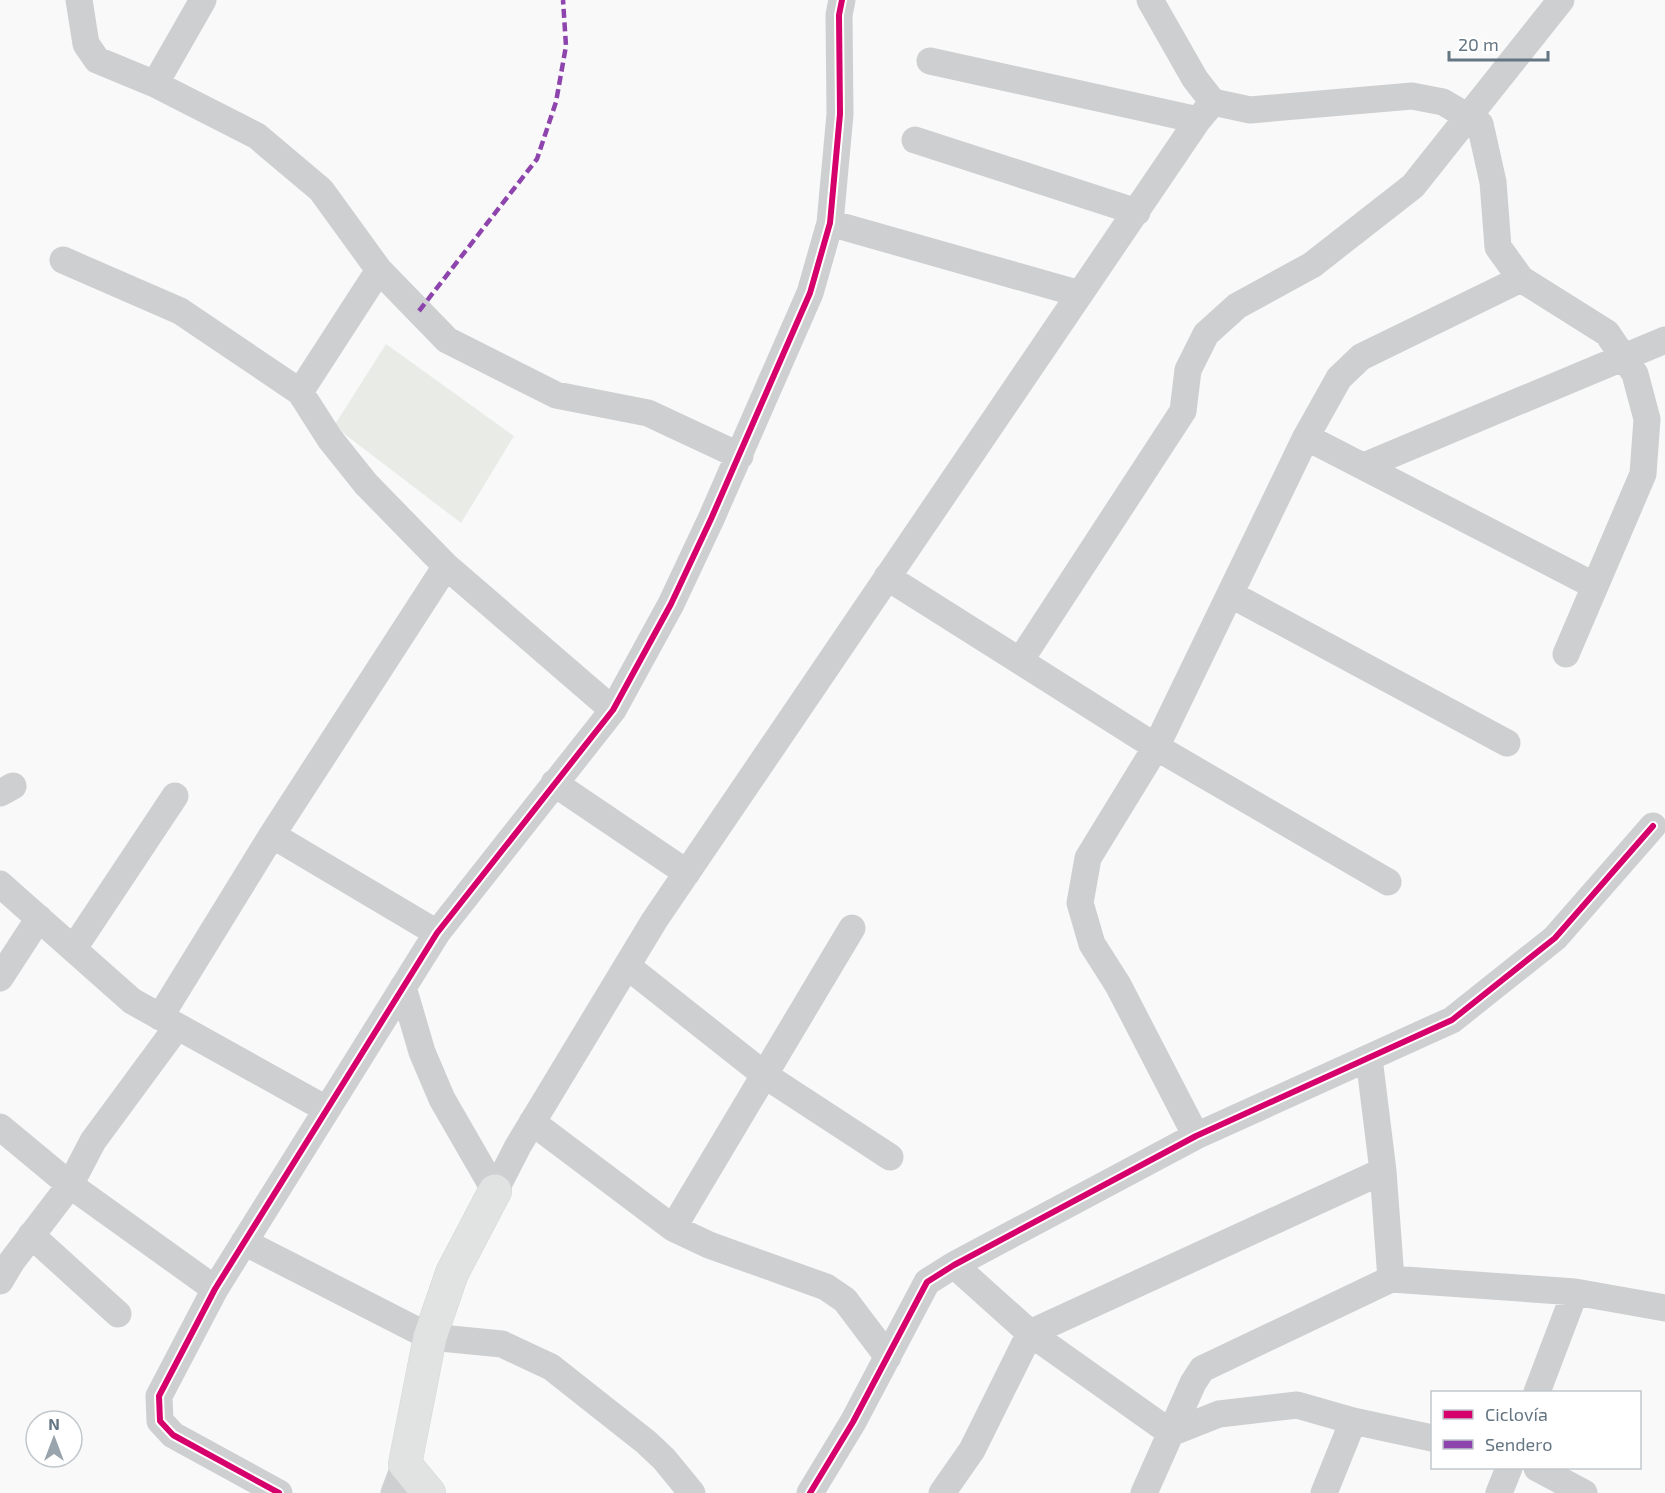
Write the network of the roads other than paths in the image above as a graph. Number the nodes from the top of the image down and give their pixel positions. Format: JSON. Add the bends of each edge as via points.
{"nodes":[{"id":1,"x":79,"y":0,"type":"edge"},
{"id":2,"x":202,"y":0,"type":"edge"},
{"id":3,"x":842,"y":0,"type":"edge"},
{"id":4,"x":1150,"y":0,"type":"edge"},
{"id":5,"x":1560,"y":0,"type":"edge"},
{"id":6,"x":930,"y":61,"type":"dead end"},
{"id":7,"x":155,"y":84,"type":"junction"},
{"id":8,"x":1206,"y":111,"type":"junction"},
{"id":9,"x":1469,"y":117,"type":"junction"},
{"id":10,"x":915,"y":140,"type":"dead end"},
{"id":11,"x":1137,"y":212,"type":"junction"},
{"id":12,"x":830,"y":223,"type":"junction"},
{"id":13,"x":63,"y":260,"type":"dead end"},
{"id":14,"x":379,"y":270,"type":"junction"},
{"id":15,"x":1521,"y":279,"type":"junction"},
{"id":16,"x":1080,"y":294,"type":"junction"},
{"id":17,"x":1665,"y":340,"type":"edge"},
{"id":18,"x":1624,"y":357,"type":"junction"},
{"id":19,"x":300,"y":392,"type":"junction"},
{"id":20,"x":1306,"y":437,"type":"junction"},
{"id":21,"x":740,"y":456,"type":"junction"},
{"id":22,"x":1364,"y":466,"type":"junction"},
{"id":23,"x":446,"y":566,"type":"junction"},
{"id":24,"x":887,"y":577,"type":"junction"},
{"id":25,"x":1595,"y":586,"type":"junction"},
{"id":26,"x":1230,"y":594,"type":"junction"},
{"id":27,"x":1566,"y":654,"type":"dead end"},
{"id":28,"x":1020,"y":660,"type":"junction"},
{"id":29,"x":612,"y":710,"type":"junction"},
{"id":30,"x":1507,"y":743,"type":"dead end"},
{"id":31,"x":1156,"y":747,"type":"junction"},
{"id":32,"x":554,"y":783,"type":"junction"},
{"id":33,"x":175,"y":796,"type":"dead end"},
{"id":34,"x":1653,"y":826,"type":"dead end"},
{"id":35,"x":272,"y":835,"type":"junction"},
{"id":36,"x":687,"y":873,"type":"junction"},
{"id":37,"x":1388,"y":882,"type":"dead end"},
{"id":38,"x":0,"y":884,"type":"edge"},
{"id":39,"x":39,"y":918,"type":"junction"},
{"id":40,"x":852,"y":928,"type":"dead end"},
{"id":41,"x":437,"y":933,"type":"junction"},
{"id":42,"x":74,"y":948,"type":"junction"},
{"id":43,"x":627,"y":966,"type":"junction"},
{"id":44,"x":0,"y":978,"type":"edge"},
{"id":45,"x":403,"y":987,"type":"junction"},
{"id":46,"x":169,"y":1022,"type":"junction"},
{"id":47,"x":1369,"y":1058,"type":"junction"},
{"id":48,"x":766,"y":1076,"type":"junction"},
{"id":49,"x":326,"y":1109,"type":"junction"},
{"id":50,"x":532,"y":1122,"type":"junction"},
{"id":51,"x":0,"y":1126,"type":"edge"},
{"id":52,"x":1196,"y":1136,"type":"junction"},
{"id":53,"x":890,"y":1157,"type":"dead end"},
{"id":54,"x":1383,"y":1171,"type":"junction"},
{"id":55,"x":70,"y":1185,"type":"junction"},
{"id":56,"x":495,"y":1191,"type":"junction"},
{"id":57,"x":673,"y":1228,"type":"junction"},
{"id":58,"x":31,"y":1235,"type":"junction"},
{"id":59,"x":244,"y":1242,"type":"junction"},
{"id":60,"x":954,"y":1265,"type":"junction"},
{"id":61,"x":1391,"y":1279,"type":"junction"},
{"id":62,"x":0,"y":1281,"type":"edge"},
{"id":63,"x":215,"y":1289,"type":"junction"},
{"id":64,"x":1575,"y":1292,"type":"junction"},
{"id":65,"x":1665,"y":1308,"type":"edge"},
{"id":66,"x":118,"y":1314,"type":"dead end"},
{"id":67,"x":1030,"y":1333,"type":"junction"},
{"id":68,"x":430,"y":1337,"type":"junction"},
{"id":69,"x":888,"y":1357,"type":"junction"},
{"id":70,"x":1537,"y":1391,"type":"edge"},
{"id":71,"x":1353,"y":1421,"type":"junction"},
{"id":72,"x":1171,"y":1433,"type":"junction"},
{"id":73,"x":1431,"y":1438,"type":"edge"},
{"id":74,"x":1508,"y":1469,"type":"edge"},
{"id":75,"x":1541,"y":1469,"type":"edge"},
{"id":76,"x":400,"y":1479,"type":"edge"},
{"id":77,"x":279,"y":1493,"type":"edge"},
{"id":78,"x":429,"y":1493,"type":"edge"},
{"id":79,"x":692,"y":1493,"type":"edge"},
{"id":80,"x":810,"y":1493,"type":"edge"},
{"id":81,"x":942,"y":1493,"type":"edge"},
{"id":82,"x":1144,"y":1493,"type":"edge"},
{"id":83,"x":1324,"y":1493,"type":"edge"},
{"id":84,"x":1499,"y":1493,"type":"edge"},
{"id":85,"x":1584,"y":1493,"type":"edge"}],
"edges":[{"from":1,"to":7,"type":"street","via":[[86,44],[97,60]]},
{"from":2,"to":7,"type":"street"},
{"from":3,"to":12,"type":"street","via":[[840,114]]},
{"from":4,"to":8,"type":"street","via":[[1195,79]]},
{"from":5,"to":9,"type":"street"},
{"from":6,"to":8,"type":"street"},
{"from":7,"to":14,"type":"street","via":[[257,136],[321,190]]},
{"from":8,"to":9,"type":"street","via":[[1412,96],[1443,102]]},
{"from":8,"to":11,"type":"street"},
{"from":9,"to":15,"type":"street","via":[[1480,124],[1493,182],[1498,247]]},
{"from":9,"to":28,"type":"street","via":[[1413,186],[1312,265],[1237,306],[1206,334],[1188,370],[1184,411]]},
{"from":10,"to":11,"type":"street"},
{"from":11,"to":16,"type":"street"},
{"from":12,"to":16,"type":"street"},
{"from":12,"to":21,"type":"street","via":[[810,293]]},
{"from":13,"to":19,"type":"street","via":[[180,311]]},
{"from":14,"to":19,"type":"street"},
{"from":14,"to":21,"type":"street","via":[[447,340],[556,395],[648,413]]},
{"from":15,"to":18,"type":"street","via":[[1607,333]]},
{"from":15,"to":20,"type":"street","via":[[1362,357],[1339,378]]},
{"from":16,"to":24,"type":"street"},
{"from":17,"to":18,"type":"street"},
{"from":18,"to":22,"type":"street"},
{"from":18,"to":25,"type":"street","via":[[1635,374],[1647,418],[1643,474]]},
{"from":19,"to":23,"type":"street","via":[[330,439],[366,484]]},
{"from":20,"to":22,"type":"street"},
{"from":20,"to":26,"type":"street"},
{"from":21,"to":29,"type":"street","via":[[671,604]]},
{"from":22,"to":25,"type":"street"},
{"from":23,"to":29,"type":"street"},
{"from":23,"to":35,"type":"street"},
{"from":24,"to":28,"type":"street"},
{"from":24,"to":36,"type":"street"},
{"from":25,"to":27,"type":"street"},
{"from":26,"to":30,"type":"street"},
{"from":26,"to":31,"type":"street"},
{"from":28,"to":31,"type":"street"},
{"from":29,"to":32,"type":"street"},
{"from":31,"to":37,"type":"street"},
{"from":31,"to":52,"type":"street","via":[[1088,858],[1080,903],[1092,944],[1118,985]]},
{"from":32,"to":36,"type":"street"},
{"from":32,"to":41,"type":"street"},
{"from":33,"to":42,"type":"street"},
{"from":34,"to":47,"type":"street","via":[[1555,938],[1452,1020]]},
{"from":35,"to":41,"type":"street"},
{"from":35,"to":46,"type":"street"},
{"from":36,"to":43,"type":"street"},
{"from":38,"to":39,"type":"street"},
{"from":39,"to":42,"type":"street"},
{"from":39,"to":44,"type":"street"},
{"from":40,"to":48,"type":"street"},
{"from":41,"to":45,"type":"street"},
{"from":42,"to":46,"type":"street","via":[[132,1001]]},
{"from":43,"to":48,"type":"street"},
{"from":43,"to":50,"type":"street"},
{"from":45,"to":49,"type":"street"},
{"from":45,"to":56,"type":"street","via":[[422,1052],[442,1099]]},
{"from":46,"to":49,"type":"street"},
{"from":46,"to":55,"type":"street","via":[[93,1141]]},
{"from":47,"to":52,"type":"street"},
{"from":47,"to":54,"type":"street"},
{"from":48,"to":53,"type":"street"},
{"from":48,"to":57,"type":"street"},
{"from":49,"to":59,"type":"street"},
{"from":50,"to":56,"type":"street"},
{"from":50,"to":57,"type":"street"},
{"from":51,"to":55,"type":"street"},
{"from":52,"to":60,"type":"street"},
{"from":54,"to":61,"type":"street"},
{"from":54,"to":67,"type":"street"},
{"from":55,"to":58,"type":"street"},
{"from":55,"to":63,"type":"street"},
{"from":56,"to":68,"type":"street","via":[[452,1274]]},
{"from":57,"to":69,"type":"street","via":[[826,1287],[845,1300]]},
{"from":58,"to":62,"type":"street"},
{"from":58,"to":66,"type":"street"},
{"from":59,"to":63,"type":"street"},
{"from":59,"to":68,"type":"street"},
{"from":60,"to":67,"type":"street"},
{"from":60,"to":69,"type":"street","via":[[927,1282]]},
{"from":61,"to":64,"type":"street"},
{"from":61,"to":72,"type":"street","via":[[1202,1369]]},
{"from":63,"to":77,"type":"street","via":[[159,1396],[160,1421],[173,1436]]},
{"from":64,"to":65,"type":"street"},
{"from":64,"to":70,"type":"street"},
{"from":67,"to":72,"type":"street"},
{"from":67,"to":81,"type":"street","via":[[972,1450]]},
{"from":68,"to":76,"type":"street"},
{"from":68,"to":79,"type":"street","via":[[502,1344],[551,1367],[646,1442]]},
{"from":69,"to":80,"type":"street"},
{"from":71,"to":72,"type":"street","via":[[1298,1405],[1219,1414]]},
{"from":71,"to":73,"type":"street"},
{"from":71,"to":83,"type":"street"},
{"from":72,"to":82,"type":"street"},
{"from":74,"to":84,"type":"street"},
{"from":75,"to":85,"type":"street"},
{"from":76,"to":78,"type":"street"}]}
